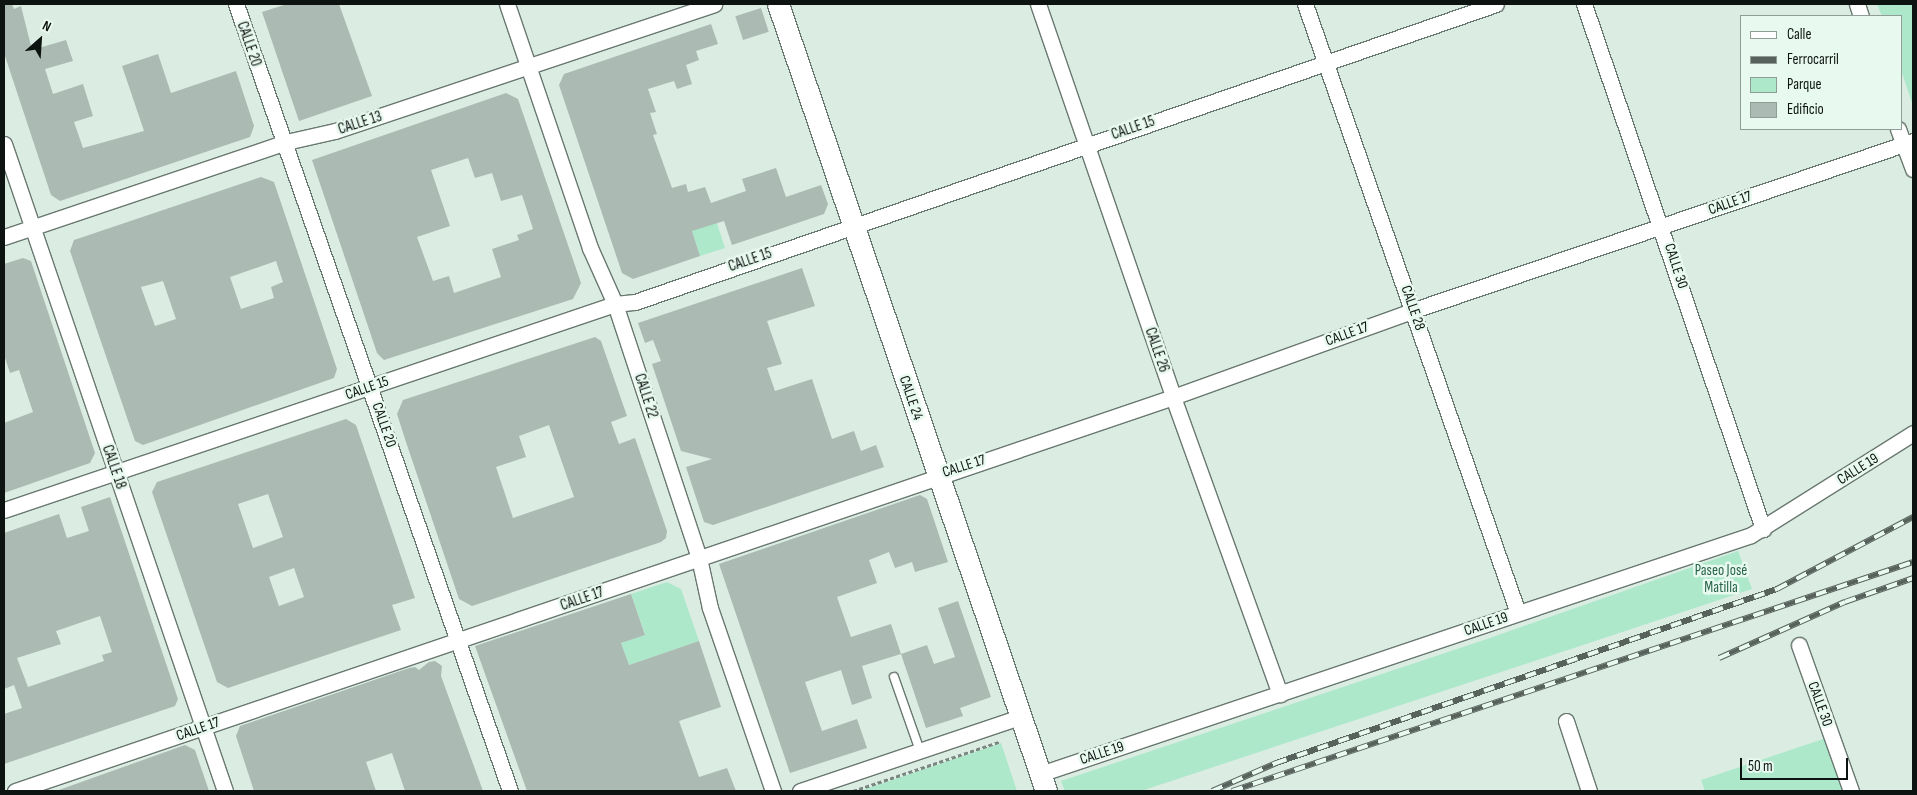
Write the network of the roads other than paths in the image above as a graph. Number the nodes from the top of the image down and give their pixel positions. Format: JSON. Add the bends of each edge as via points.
{"nodes":[{"id":1,"x":236,"y":4,"type":"edge"},
{"id":2,"x":507,"y":4,"type":"edge"},
{"id":3,"x":714,"y":4,"type":"edge"},
{"id":4,"x":778,"y":4,"type":"edge"},
{"id":5,"x":1038,"y":4,"type":"edge"},
{"id":6,"x":1305,"y":4,"type":"edge"},
{"id":7,"x":1496,"y":4,"type":"edge"},
{"id":8,"x":1584,"y":4,"type":"edge"},
{"id":9,"x":1325,"y":62,"type":"junction"},
{"id":10,"x":529,"y":67,"type":"junction"},
{"id":11,"x":1899,"y":130,"type":"edge"},
{"id":12,"x":286,"y":142,"type":"junction"},
{"id":13,"x":1908,"y":142,"type":"edge"},
{"id":14,"x":4,"y":144,"type":"edge"},
{"id":15,"x":1086,"y":144,"type":"junction"},
{"id":16,"x":1913,"y":170,"type":"edge"},
{"id":17,"x":853,"y":224,"type":"junction"},
{"id":18,"x":1662,"y":226,"type":"junction"},
{"id":19,"x":32,"y":227,"type":"junction"},
{"id":20,"x":4,"y":237,"type":"edge"},
{"id":21,"x":616,"y":304,"type":"junction"},
{"id":22,"x":1414,"y":310,"type":"junction"},
{"id":23,"x":370,"y":386,"type":"junction"},
{"id":24,"x":1173,"y":397,"type":"junction"},
{"id":25,"x":1913,"y":433,"type":"edge"},
{"id":26,"x":116,"y":472,"type":"junction"},
{"id":27,"x":938,"y":475,"type":"junction"},
{"id":28,"x":4,"y":510,"type":"edge"},
{"id":29,"x":1763,"y":529,"type":"junction"},
{"id":30,"x":699,"y":558,"type":"junction"},
{"id":31,"x":1518,"y":613,"type":"junction"},
{"id":32,"x":458,"y":642,"type":"junction"},
{"id":33,"x":1799,"y":645,"type":"dead end"},
{"id":34,"x":894,"y":677,"type":"dead end"},
{"id":35,"x":1280,"y":694,"type":"junction"},
{"id":36,"x":1020,"y":717,"type":"junction"},
{"id":37,"x":1566,"y":721,"type":"dead end"},
{"id":38,"x":203,"y":727,"type":"junction"},
{"id":39,"x":920,"y":751,"type":"junction"},
{"id":40,"x":1043,"y":783,"type":"edge"},
{"id":41,"x":15,"y":791,"type":"edge"},
{"id":42,"x":225,"y":791,"type":"edge"},
{"id":43,"x":510,"y":791,"type":"edge"},
{"id":44,"x":773,"y":791,"type":"edge"},
{"id":45,"x":800,"y":791,"type":"edge"},
{"id":46,"x":1589,"y":791,"type":"edge"},
{"id":47,"x":1851,"y":791,"type":"edge"}],
"edges":[{"from":1,"to":12,"type":"street","name":"CALLE 20"},
{"from":2,"to":10,"type":"street","name":"CALLE 22"},
{"from":3,"to":10,"type":"street","name":"CALLE 13"},
{"from":4,"to":17,"type":"street","name":"CALLE 24"},
{"from":5,"to":15,"type":"street","name":"CALLE 26"},
{"from":6,"to":9,"type":"street","name":"CALLE 28"},
{"from":7,"to":9,"type":"street","name":"CALLE 15"},
{"from":8,"to":18,"type":"street","name":"CALLE 30"},
{"from":9,"to":15,"type":"street","name":"CALLE 15"},
{"from":9,"to":22,"type":"street","name":"CALLE 28"},
{"from":10,"to":12,"type":"street","name":"CALLE 13","via":[[336,131]]},
{"from":10,"to":21,"type":"street","name":"CALLE 22","via":[[590,248]]},
{"from":11,"to":13,"type":"street"},
{"from":12,"to":19,"type":"street","name":"CALLE 13"},
{"from":12,"to":23,"type":"street","name":"CALLE 20"},
{"from":13,"to":16,"type":"street"},
{"from":13,"to":18,"type":"street","name":"CALLE 17"},
{"from":14,"to":19,"type":"street","name":"CALLE 18"},
{"from":15,"to":17,"type":"street","name":"CALLE 15"},
{"from":15,"to":24,"type":"street","name":"CALLE 26"},
{"from":17,"to":21,"type":"street","name":"CALLE 15","via":[[635,302]]},
{"from":17,"to":27,"type":"street","name":"CALLE 24"},
{"from":18,"to":22,"type":"street","name":"CALLE 17"},
{"from":18,"to":29,"type":"street","name":"CALLE 30"},
{"from":19,"to":20,"type":"street","name":"CALLE 13"},
{"from":19,"to":26,"type":"street","name":"CALLE 18"},
{"from":21,"to":23,"type":"street","name":"CALLE 15"},
{"from":21,"to":30,"type":"street","name":"CALLE 22"},
{"from":22,"to":24,"type":"street","name":"CALLE 17"},
{"from":22,"to":31,"type":"street","name":"CALLE 28"},
{"from":23,"to":26,"type":"street","name":"CALLE 15"},
{"from":23,"to":32,"type":"street","name":"CALLE 20"},
{"from":24,"to":27,"type":"street","name":"CALLE 17"},
{"from":24,"to":35,"type":"street","name":"CALLE 26"},
{"from":25,"to":29,"type":"street","name":"CALLE 19"},
{"from":26,"to":28,"type":"street","name":"CALLE 15"},
{"from":26,"to":38,"type":"street","name":"CALLE 18"},
{"from":27,"to":30,"type":"street","name":"CALLE 17"},
{"from":27,"to":36,"type":"street","name":"CALLE 24"},
{"from":29,"to":31,"type":"street","name":"CALLE 19"},
{"from":30,"to":32,"type":"street","name":"CALLE 17"},
{"from":30,"to":44,"type":"street","name":"CALLE 22","via":[[710,608]]},
{"from":31,"to":35,"type":"street","name":"CALLE 19"},
{"from":32,"to":38,"type":"street","name":"CALLE 17"},
{"from":32,"to":43,"type":"street","name":"CALLE 20"},
{"from":33,"to":47,"type":"street","name":"CALLE 30"},
{"from":34,"to":39,"type":"lane"},
{"from":35,"to":40,"type":"street","name":"CALLE 19"},
{"from":36,"to":39,"type":"street"},
{"from":36,"to":40,"type":"street","name":"CALLE 24"},
{"from":37,"to":46,"type":"street"},
{"from":38,"to":41,"type":"street","name":"CALLE 17"},
{"from":38,"to":42,"type":"street","name":"CALLE 18"},
{"from":39,"to":45,"type":"street"}]}
